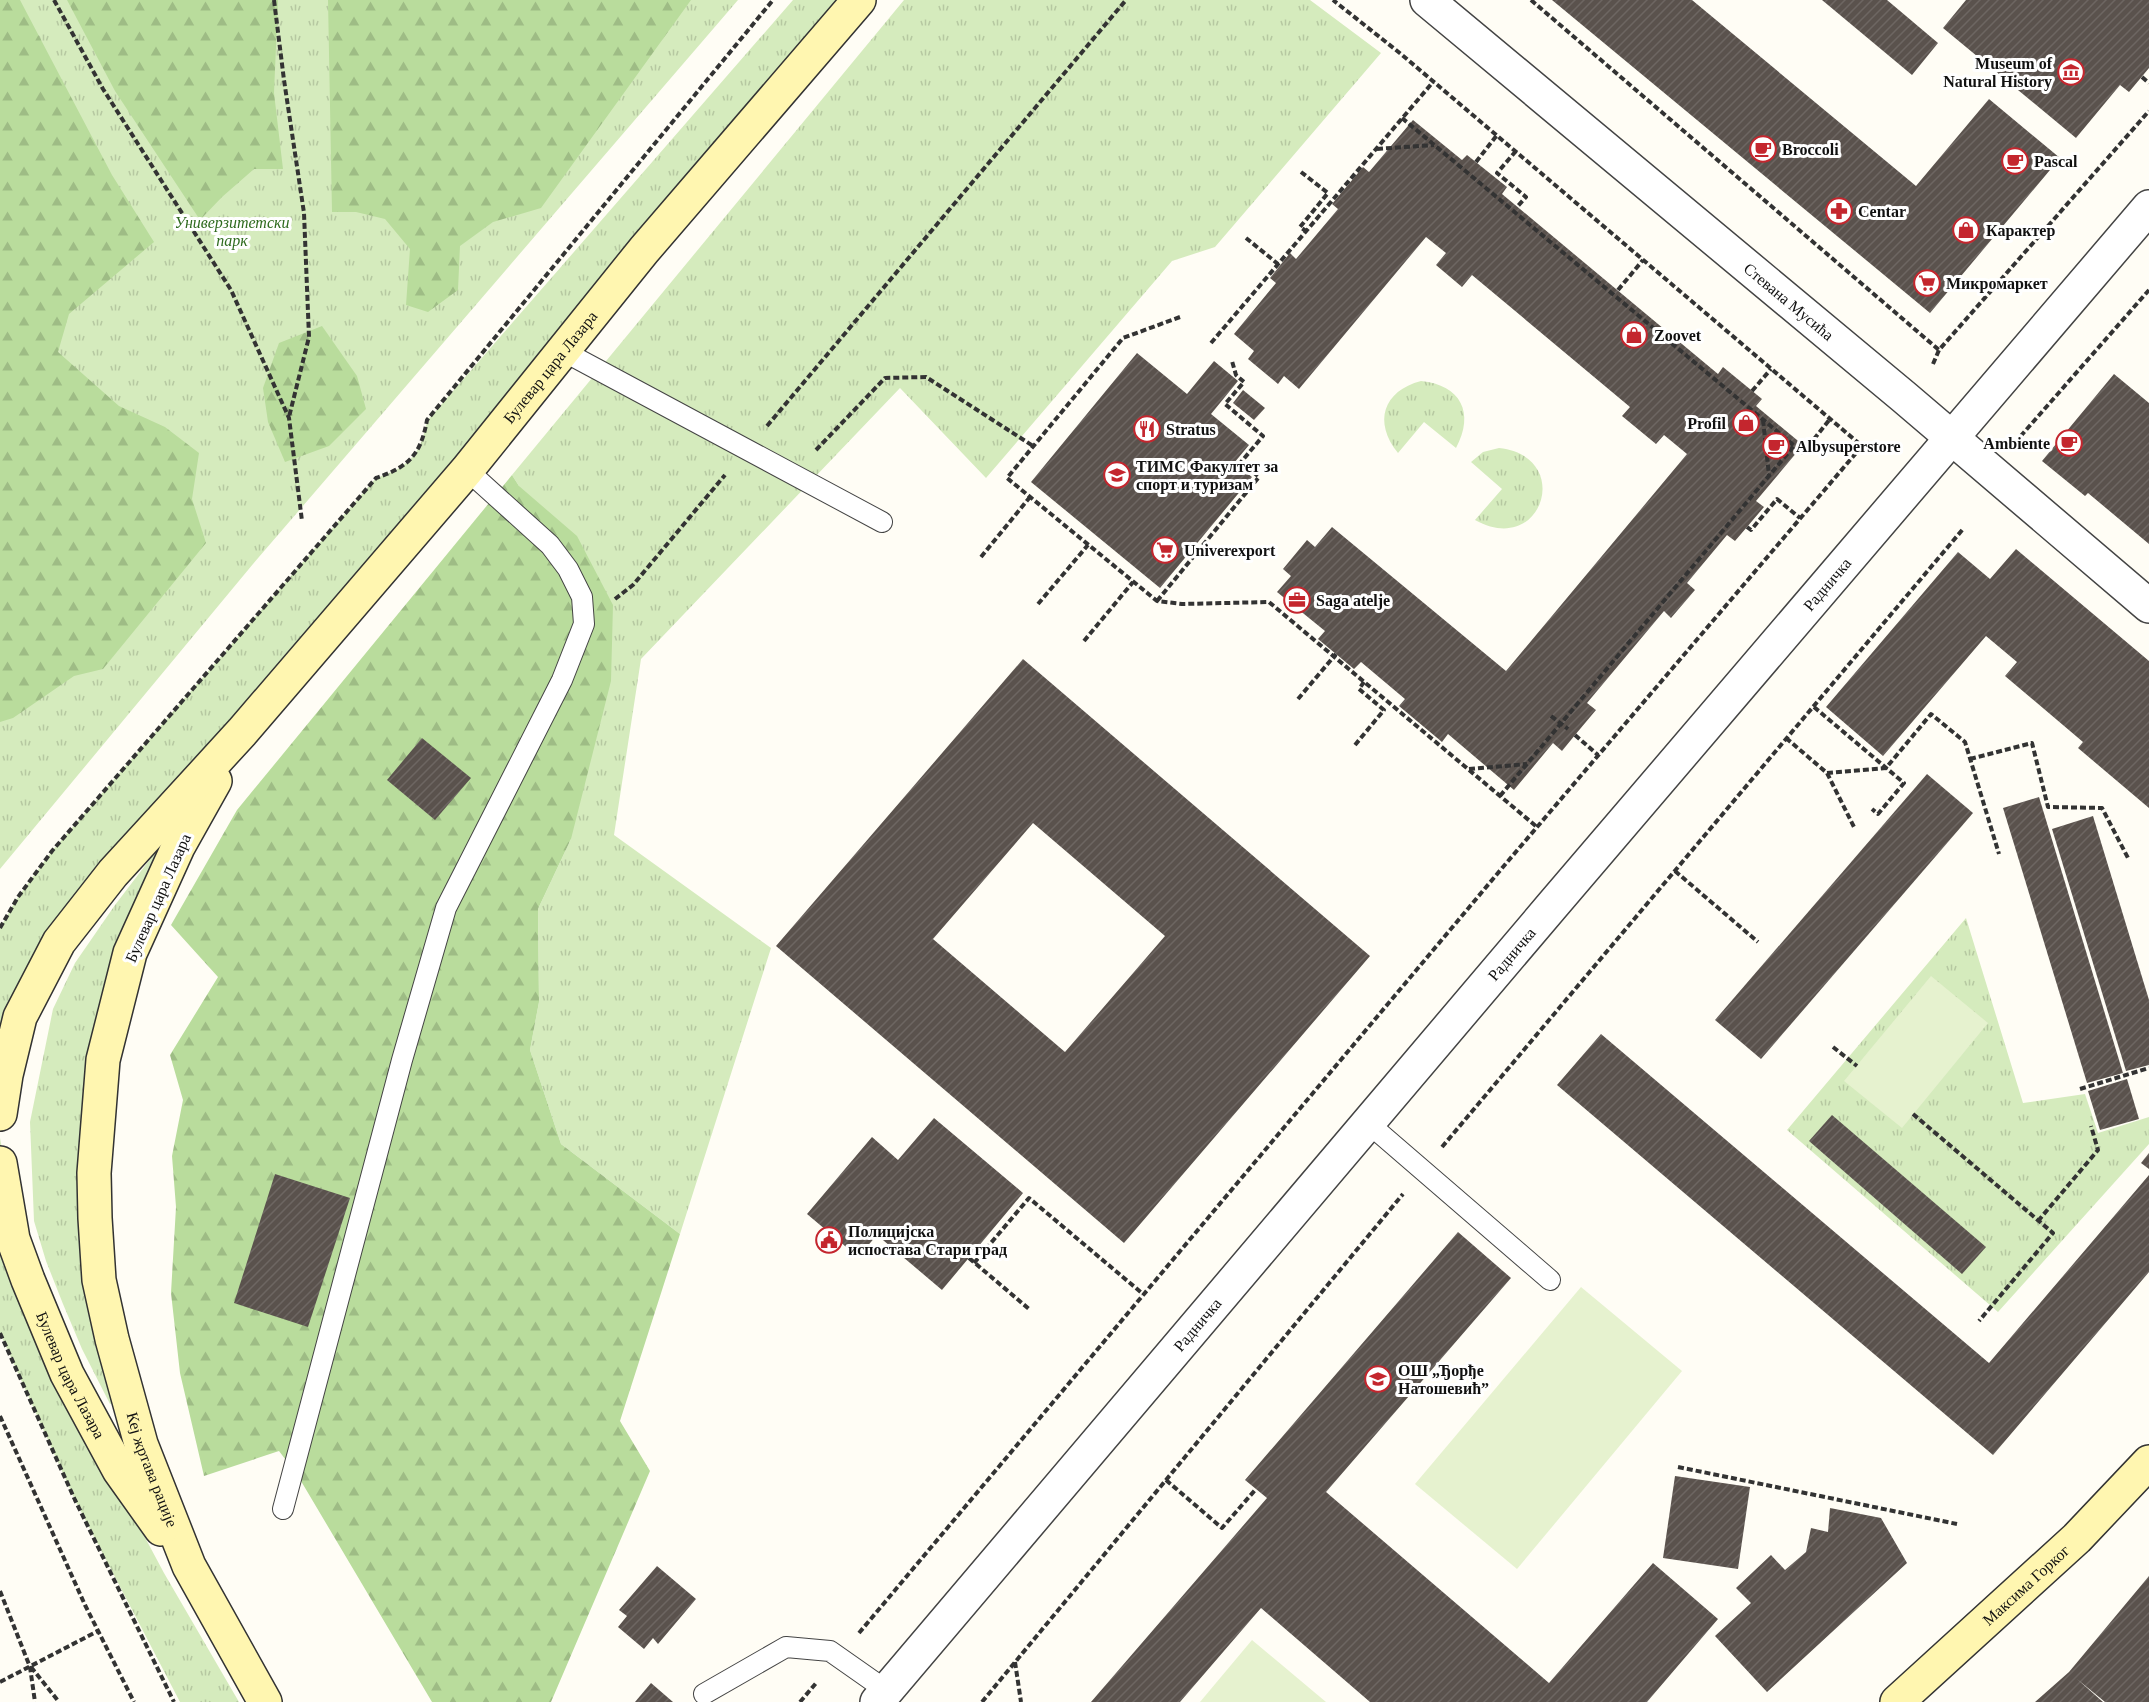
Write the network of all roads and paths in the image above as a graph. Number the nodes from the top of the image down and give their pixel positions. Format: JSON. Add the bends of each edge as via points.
{"nodes":[{"id":1,"x":54,"y":0,"type":"edge"},
{"id":2,"x":274,"y":0,"type":"edge"},
{"id":3,"x":773,"y":0,"type":"edge"},
{"id":4,"x":859,"y":0,"type":"edge"},
{"id":5,"x":1126,"y":0,"type":"edge"},
{"id":6,"x":1333,"y":0,"type":"edge"},
{"id":7,"x":1426,"y":0,"type":"edge"},
{"id":8,"x":1531,"y":0,"type":"edge"},
{"id":9,"x":2142,"y":77,"type":"dead end"},
{"id":10,"x":1433,"y":82,"type":"junction"},
{"id":11,"x":2149,"y":83,"type":"edge"},
{"id":12,"x":2149,"y":111,"type":"edge"},
{"id":13,"x":1402,"y":118,"type":"junction"},
{"id":14,"x":1497,"y":135,"type":"junction"},
{"id":15,"x":1434,"y":145,"type":"junction"},
{"id":16,"x":1376,"y":149,"type":"junction"},
{"id":17,"x":1516,"y":151,"type":"junction"},
{"id":18,"x":1476,"y":162,"type":"dead end"},
{"id":19,"x":1301,"y":172,"type":"dead end"},
{"id":20,"x":1517,"y":207,"type":"dead end"},
{"id":21,"x":2149,"y":207,"type":"edge"},
{"id":22,"x":1306,"y":231,"type":"junction"},
{"id":23,"x":1246,"y":238,"type":"dead end"},
{"id":24,"x":1643,"y":260,"type":"junction"},
{"id":25,"x":1279,"y":265,"type":"junction"},
{"id":26,"x":1618,"y":290,"type":"dead end"},
{"id":27,"x":2149,"y":290,"type":"edge"},
{"id":28,"x":1180,"y":317,"type":"dead end"},
{"id":29,"x":1211,"y":343,"type":"dead end"},
{"id":30,"x":1939,"y":350,"type":"junction"},
{"id":31,"x":563,"y":351,"type":"junction"},
{"id":32,"x":1232,"y":361,"type":"dead end"},
{"id":33,"x":1934,"y":364,"type":"dead end"},
{"id":34,"x":1771,"y":369,"type":"junction"},
{"id":35,"x":1752,"y":392,"type":"dead end"},
{"id":36,"x":288,"y":418,"type":"junction"},
{"id":37,"x":1763,"y":419,"type":"junction"},
{"id":38,"x":1830,"y":419,"type":"junction"},
{"id":39,"x":1951,"y":438,"type":"junction"},
{"id":40,"x":1033,"y":446,"type":"junction"},
{"id":41,"x":1794,"y":446,"type":"junction"},
{"id":42,"x":2023,"y":447,"type":"dead end"},
{"id":43,"x":747,"y":450,"type":"junction"},
{"id":44,"x":467,"y":470,"type":"junction"},
{"id":45,"x":793,"y":474,"type":"junction"},
{"id":46,"x":1769,"y":476,"type":"junction"},
{"id":47,"x":1030,"y":497,"type":"junction"},
{"id":48,"x":1800,"y":518,"type":"junction"},
{"id":49,"x":302,"y":521,"type":"dead end"},
{"id":50,"x":882,"y":522,"type":"dead end"},
{"id":51,"x":1747,"y":527,"type":"dead end"},
{"id":52,"x":1963,"y":529,"type":"dead end"},
{"id":53,"x":1088,"y":544,"type":"junction"},
{"id":54,"x":981,"y":557,"type":"dead end"},
{"id":55,"x":1133,"y":582,"type":"junction"},
{"id":56,"x":1157,"y":601,"type":"junction"},
{"id":57,"x":1038,"y":604,"type":"dead end"},
{"id":58,"x":2149,"y":606,"type":"edge"},
{"id":59,"x":584,"y":624,"type":"junction"},
{"id":60,"x":1084,"y":641,"type":"dead end"},
{"id":61,"x":1335,"y":655,"type":"junction"},
{"id":62,"x":1364,"y":682,"type":"junction"},
{"id":63,"x":1298,"y":699,"type":"dead end"},
{"id":64,"x":1814,"y":707,"type":"junction"},
{"id":65,"x":1551,"y":716,"type":"dead end"},
{"id":66,"x":1561,"y":723,"type":"junction"},
{"id":67,"x":1568,"y":729,"type":"dead end"},
{"id":68,"x":242,"y":732,"type":"junction"},
{"id":69,"x":1575,"y":735,"type":"dead end"},
{"id":70,"x":1786,"y":738,"type":"junction"},
{"id":71,"x":1355,"y":745,"type":"dead end"},
{"id":72,"x":1598,"y":755,"type":"junction"},
{"id":73,"x":1970,"y":759,"type":"junction"},
{"id":74,"x":1527,"y":764,"type":"junction"},
{"id":75,"x":1886,"y":768,"type":"junction"},
{"id":76,"x":1468,"y":770,"type":"junction"},
{"id":77,"x":1827,"y":773,"type":"junction"},
{"id":78,"x":1500,"y":796,"type":"junction"},
{"id":79,"x":1872,"y":808,"type":"dead end"},
{"id":80,"x":1538,"y":826,"type":"junction"},
{"id":81,"x":1855,"y":829,"type":"dead end"},
{"id":82,"x":1999,"y":854,"type":"dead end"},
{"id":83,"x":2128,"y":858,"type":"dead end"},
{"id":84,"x":1675,"y":871,"type":"junction"},
{"id":85,"x":0,"y":928,"type":"edge"},
{"id":86,"x":1758,"y":942,"type":"dead end"},
{"id":87,"x":1833,"y":1047,"type":"dead end"},
{"id":88,"x":1857,"y":1066,"type":"dead end"},
{"id":89,"x":2149,"y":1068,"type":"edge"},
{"id":90,"x":2080,"y":1089,"type":"dead end"},
{"id":91,"x":0,"y":1114,"type":"edge"},
{"id":92,"x":1913,"y":1114,"type":"dead end"},
{"id":93,"x":1368,"y":1123,"type":"junction"},
{"id":94,"x":2091,"y":1126,"type":"dead end"},
{"id":95,"x":0,"y":1163,"type":"edge"},
{"id":96,"x":1423,"y":1171,"type":"junction"},
{"id":97,"x":95,"y":1218,"type":"joint"},
{"id":98,"x":2038,"y":1221,"type":"junction"},
{"id":99,"x":969,"y":1258,"type":"dead end"},
{"id":100,"x":974,"y":1263,"type":"junction"},
{"id":101,"x":1550,"y":1280,"type":"dead end"},
{"id":102,"x":1143,"y":1294,"type":"junction"},
{"id":103,"x":1029,"y":1310,"type":"dead end"},
{"id":104,"x":1979,"y":1321,"type":"dead end"},
{"id":105,"x":0,"y":1333,"type":"edge"},
{"id":106,"x":0,"y":1416,"type":"edge"},
{"id":107,"x":2149,"y":1462,"type":"edge"},
{"id":108,"x":1678,"y":1467,"type":"dead end"},
{"id":109,"x":1166,"y":1480,"type":"junction"},
{"id":110,"x":1256,"y":1489,"type":"dead end"},
{"id":111,"x":283,"y":1509,"type":"dead end"},
{"id":112,"x":1957,"y":1524,"type":"dead end"},
{"id":113,"x":189,"y":1566,"type":"junction"},
{"id":114,"x":0,"y":1591,"type":"edge"},
{"id":115,"x":98,"y":1631,"type":"junction"},
{"id":116,"x":838,"y":1657,"type":"junction"},
{"id":117,"x":1015,"y":1661,"type":"junction"},
{"id":118,"x":30,"y":1667,"type":"junction"},
{"id":119,"x":0,"y":1682,"type":"edge"},
{"id":120,"x":704,"y":1694,"type":"dead end"},
{"id":121,"x":882,"y":1696,"type":"edge"},
{"id":122,"x":34,"y":1702,"type":"edge"},
{"id":123,"x":59,"y":1702,"type":"edge"},
{"id":124,"x":134,"y":1702,"type":"edge"},
{"id":125,"x":174,"y":1702,"type":"edge"},
{"id":126,"x":265,"y":1702,"type":"edge"},
{"id":127,"x":800,"y":1702,"type":"edge"},
{"id":128,"x":982,"y":1702,"type":"edge"},
{"id":129,"x":1021,"y":1702,"type":"edge"},
{"id":130,"x":1897,"y":1702,"type":"edge"}],
"edges":[{"from":1,"to":36,"type":"path","via":[[103,89],[231,290]]},
{"from":2,"to":36,"type":"path","via":[[304,213],[309,337]]},
{"from":3,"to":85,"type":"path","via":[[427,420],[423,440],[410,460],[392,473],[376,478],[52,851]]},
{"from":4,"to":31,"type":"main road","name":"Булевар цара Лазара","via":[[644,250]]},
{"from":5,"to":43,"type":"path"},
{"from":6,"to":10,"type":"path"},
{"from":7,"to":39,"type":"street","name":"Стевана Мусића"},
{"from":8,"to":30,"type":"path"},
{"from":9,"to":11,"type":"path"},
{"from":10,"to":13,"type":"path"},
{"from":10,"to":14,"type":"path"},
{"from":12,"to":30,"type":"path"},
{"from":13,"to":15,"type":"path"},
{"from":13,"to":16,"type":"path"},
{"from":14,"to":17,"type":"path"},
{"from":14,"to":18,"type":"path"},
{"from":15,"to":16,"type":"path"},
{"from":15,"to":37,"type":"path"},
{"from":16,"to":22,"type":"path"},
{"from":17,"to":20,"type":"path","via":[[1497,173],[1526,197]]},
{"from":17,"to":24,"type":"path"},
{"from":19,"to":22,"type":"path","via":[[1328,193],[1300,227]]},
{"from":21,"to":39,"type":"street","name":"Радничка"},
{"from":22,"to":25,"type":"path"},
{"from":23,"to":25,"type":"path"},
{"from":24,"to":26,"type":"path"},
{"from":24,"to":34,"type":"path"},
{"from":25,"to":29,"type":"path"},
{"from":27,"to":42,"type":"path","via":[[2019,438]]},
{"from":28,"to":40,"type":"path","via":[[1123,338]]},
{"from":30,"to":33,"type":"path"},
{"from":31,"to":43,"type":"lane"},
{"from":31,"to":44,"type":"main road","name":"Булевар цара Лазара"},
{"from":32,"to":56,"type":"path","via":[[1236,375],[1244,382],[1225,404],[1263,436],[1241,462],[1259,477]]},
{"from":34,"to":35,"type":"path"},
{"from":34,"to":38,"type":"path"},
{"from":36,"to":49,"type":"path"},
{"from":37,"to":41,"type":"path"},
{"from":37,"to":46,"type":"path"},
{"from":38,"to":41,"type":"path","via":[[1803,453]]},
{"from":38,"to":48,"type":"path","via":[[1862,446]]},
{"from":39,"to":58,"type":"street","name":"Стевана Мусића"},
{"from":39,"to":93,"type":"street","name":"Радничка"},
{"from":40,"to":45,"type":"path","via":[[926,378],[885,378]]},
{"from":40,"to":47,"type":"path","via":[[1007,478]]},
{"from":41,"to":46,"type":"path"},
{"from":43,"to":45,"type":"lane"},
{"from":43,"to":59,"type":"path","via":[[633,585]]},
{"from":44,"to":59,"type":"lane","via":[[550,545],[582,597]]},
{"from":44,"to":68,"type":"main road","name":"Булевар цара Лазара"},
{"from":45,"to":50,"type":"lane"},
{"from":46,"to":66,"type":"path"},
{"from":47,"to":53,"type":"path"},
{"from":47,"to":54,"type":"path"},
{"from":48,"to":51,"type":"path","via":[[1777,499],[1751,530]]},
{"from":48,"to":72,"type":"path"},
{"from":52,"to":64,"type":"path"},
{"from":53,"to":55,"type":"path"},
{"from":53,"to":57,"type":"path"},
{"from":55,"to":56,"type":"path"},
{"from":55,"to":60,"type":"path"},
{"from":56,"to":61,"type":"path","via":[[1269,603]]},
{"from":59,"to":111,"type":"lane","via":[[562,680],[446,908]]},
{"from":61,"to":62,"type":"path"},
{"from":61,"to":63,"type":"path"},
{"from":62,"to":71,"type":"path","via":[[1359,689],[1384,710]]},
{"from":62,"to":76,"type":"path"},
{"from":64,"to":70,"type":"path"},
{"from":64,"to":75,"type":"path"},
{"from":65,"to":66,"type":"path"},
{"from":66,"to":67,"type":"path"},
{"from":66,"to":74,"type":"path"},
{"from":68,"to":91,"type":"main road","name":"Булевар цара Лазара","via":[[113,873],[59,942],[20,1017]]},
{"from":68,"to":97,"type":"main road","name":"Булевар цара Лазара","via":[[178,847],[130,954],[103,1060],[94,1173]]},
{"from":69,"to":72,"type":"path"},
{"from":70,"to":77,"type":"path"},
{"from":70,"to":84,"type":"path"},
{"from":72,"to":80,"type":"path"},
{"from":73,"to":75,"type":"path","via":[[1965,742],[1931,714]]},
{"from":73,"to":82,"type":"path"},
{"from":73,"to":83,"type":"path","via":[[2032,743],[2048,807],[2102,808]]},
{"from":74,"to":76,"type":"path"},
{"from":74,"to":78,"type":"path"},
{"from":75,"to":77,"type":"path"},
{"from":75,"to":79,"type":"path","via":[[1904,783],[1878,814]]},
{"from":76,"to":78,"type":"path"},
{"from":77,"to":81,"type":"path"},
{"from":78,"to":80,"type":"path"},
{"from":80,"to":102,"type":"path"},
{"from":84,"to":86,"type":"path"},
{"from":84,"to":96,"type":"path"},
{"from":87,"to":88,"type":"path"},
{"from":89,"to":90,"type":"path"},
{"from":92,"to":98,"type":"path"},
{"from":93,"to":96,"type":"lane"},
{"from":93,"to":121,"type":"street","name":"Радничка"},
{"from":94,"to":98,"type":"path","via":[[2098,1150]]},
{"from":95,"to":113,"type":"main road","name":"Булевар цара Лазара","via":[[13,1239],[67,1374],[119,1470]]},
{"from":96,"to":101,"type":"lane"},
{"from":96,"to":109,"type":"path"},
{"from":97,"to":113,"type":"main road","name":"Кеј жртава рације","via":[[99,1280],[125,1387],[141,1444]]},
{"from":98,"to":104,"type":"path","via":[[2053,1233]]},
{"from":99,"to":100,"type":"path"},
{"from":100,"to":102,"type":"path","via":[[1029,1198]]},
{"from":100,"to":103,"type":"path"},
{"from":102,"to":116,"type":"path"},
{"from":105,"to":125,"type":"path","via":[[75,1500]]},
{"from":106,"to":115,"type":"path"},
{"from":107,"to":130,"type":"main road","name":"Максима Горког","via":[[2077,1538]]},
{"from":108,"to":112,"type":"path"},
{"from":109,"to":110,"type":"path","via":[[1222,1528]]},
{"from":109,"to":117,"type":"path"},
{"from":113,"to":126,"type":"main road","name":"Кеј жртава рације"},
{"from":114,"to":118,"type":"path"},
{"from":115,"to":118,"type":"path"},
{"from":115,"to":124,"type":"path"},
{"from":116,"to":120,"type":"lane","via":[[830,1651],[786,1647]]},
{"from":116,"to":121,"type":"lane"},
{"from":116,"to":127,"type":"path"},
{"from":117,"to":128,"type":"path"},
{"from":117,"to":129,"type":"path"},
{"from":118,"to":119,"type":"path"},
{"from":118,"to":122,"type":"path"},
{"from":118,"to":123,"type":"path"}]}
